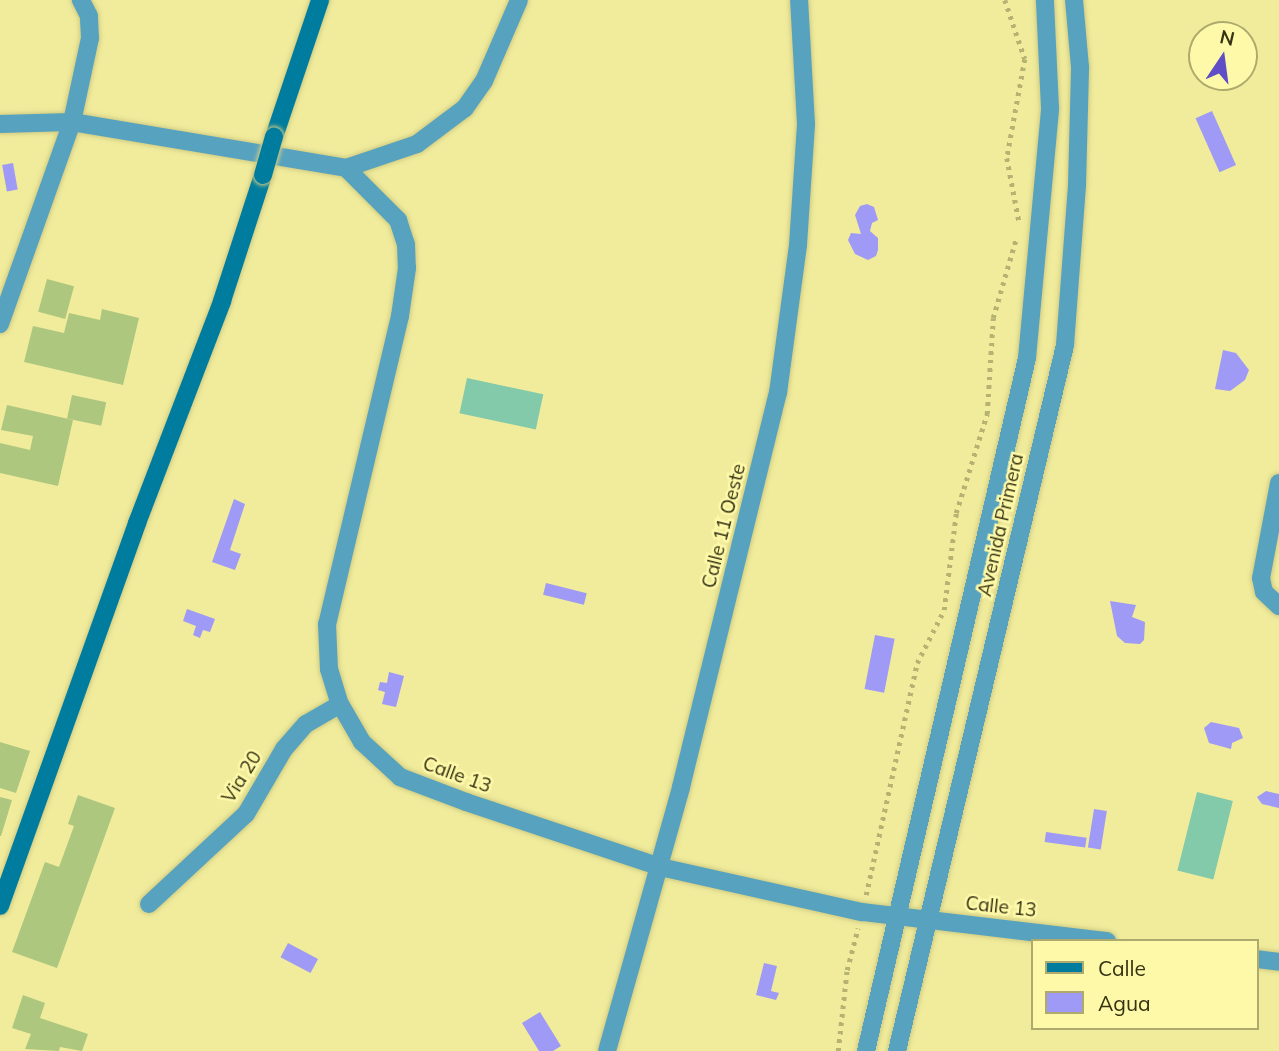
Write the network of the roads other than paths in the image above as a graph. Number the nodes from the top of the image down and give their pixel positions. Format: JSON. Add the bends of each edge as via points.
{"nodes":[{"id":1,"x":81,"y":0,"type":"edge"},
{"id":2,"x":320,"y":0,"type":"edge"},
{"id":3,"x":519,"y":0,"type":"edge"},
{"id":4,"x":799,"y":0,"type":"edge"},
{"id":5,"x":1045,"y":0,"type":"edge"},
{"id":6,"x":1074,"y":0,"type":"edge"},
{"id":7,"x":72,"y":122,"type":"junction"},
{"id":8,"x":0,"y":124,"type":"edge"},
{"id":9,"x":346,"y":168,"type":"junction"},
{"id":10,"x":0,"y":324,"type":"edge"},
{"id":11,"x":1279,"y":483,"type":"edge"},
{"id":12,"x":1279,"y":606,"type":"edge"},
{"id":13,"x":340,"y":704,"type":"junction"},
{"id":14,"x":660,"y":867,"type":"junction"},
{"id":15,"x":149,"y":904,"type":"dead end"},
{"id":16,"x":0,"y":906,"type":"edge"},
{"id":17,"x":897,"y":916,"type":"junction"},
{"id":18,"x":931,"y":920,"type":"junction"},
{"id":19,"x":1090,"y":939,"type":"edge"},
{"id":20,"x":1258,"y":959,"type":"edge"},
{"id":21,"x":1279,"y":962,"type":"edge"},
{"id":22,"x":607,"y":1051,"type":"edge"},
{"id":23,"x":866,"y":1051,"type":"edge"},
{"id":24,"x":897,"y":1051,"type":"edge"}],
"edges":[{"from":1,"to":7,"type":"street","via":[[89,16],[90,38]]},
{"from":2,"to":16,"type":"main road","bridge":true,"via":[[222,301]]},
{"from":3,"to":9,"type":"street","via":[[484,81],[465,108],[417,144]]},
{"from":4,"to":14,"type":"street","name":"Calle 11 Oeste","via":[[806,124],[798,245],[779,393]]},
{"from":5,"to":17,"type":"street","name":"Avenida Primera","via":[[1050,108],[1027,358]]},
{"from":6,"to":18,"type":"street","name":"Avenida Primera","via":[[1080,67],[1077,185],[1065,345]]},
{"from":7,"to":8,"type":"street"},
{"from":7,"to":9,"type":"street"},
{"from":7,"to":10,"type":"street"},
{"from":9,"to":13,"type":"street","name":"Calle 13","via":[[398,220],[407,268],[400,316],[327,624],[329,669]]},
{"from":11,"to":12,"type":"street","via":[[1261,578],[1264,592]]},
{"from":13,"to":14,"type":"street","name":"Calle 13","via":[[362,742],[400,777]]},
{"from":13,"to":15,"type":"street","name":"Via 20","via":[[306,724],[284,749],[246,814]]},
{"from":14,"to":17,"type":"street","name":"Calle 13"},
{"from":14,"to":22,"type":"street","name":"Calle 11 Oeste"},
{"from":17,"to":18,"type":"street","name":"Calle 13"},
{"from":17,"to":23,"type":"street","name":"Avenida Primera"},
{"from":18,"to":19,"type":"street","name":"Calle 13"},
{"from":18,"to":24,"type":"street","name":"Avenida Primera"},
{"from":20,"to":21,"type":"street"}]}
